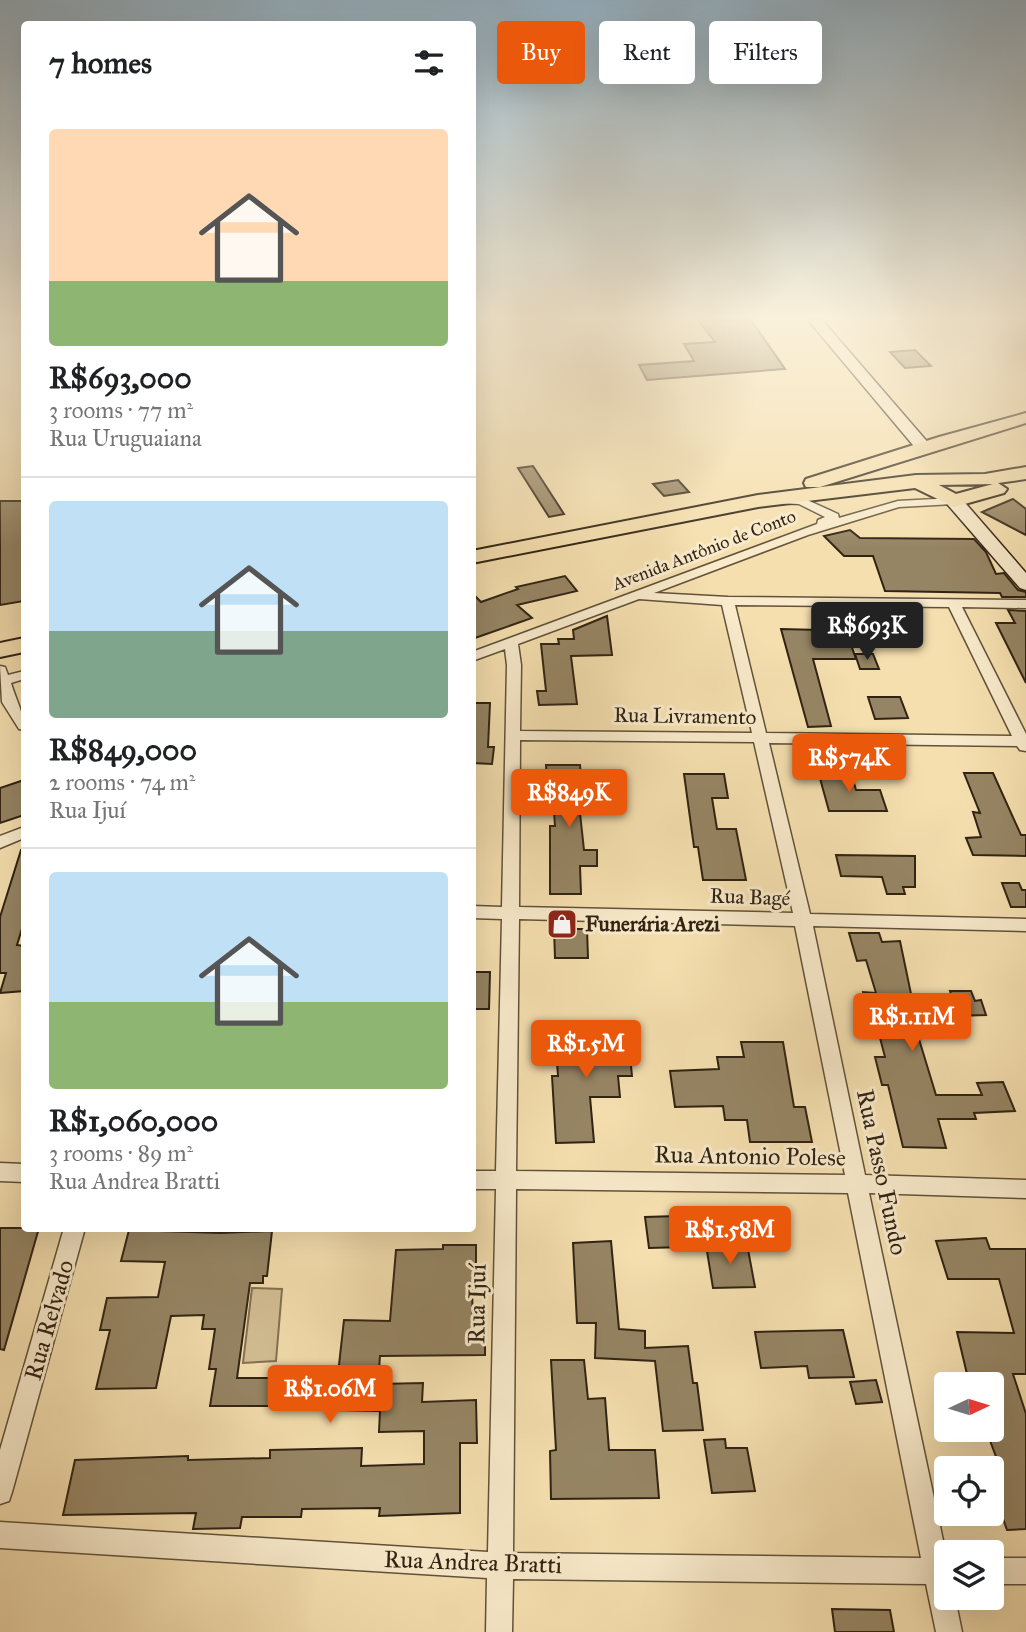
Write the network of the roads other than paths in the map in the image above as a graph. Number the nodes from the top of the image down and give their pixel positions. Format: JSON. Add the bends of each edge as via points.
{"nodes":[{"id":1,"x":880,"y":396,"type":"edge"},
{"id":2,"x":1026,"y":405,"type":"edge"},
{"id":3,"x":1026,"y":418,"type":"edge"},
{"id":4,"x":960,"y":434,"type":"junction"},
{"id":5,"x":924,"y":448,"type":"junction"},
{"id":6,"x":1026,"y":473,"type":"edge"},
{"id":7,"x":918,"y":481,"type":"junction"},
{"id":8,"x":1026,"y":483,"type":"edge"},
{"id":9,"x":758,"y":501,"type":"junction"},
{"id":10,"x":954,"y":501,"type":"junction"},
{"id":11,"x":898,"y":504,"type":"junction"},
{"id":12,"x":835,"y":517,"type":"junction"},
{"id":13,"x":804,"y":532,"type":"junction"},
{"id":14,"x":476,"y":556,"type":"edge"},
{"id":15,"x":1026,"y":584,"type":"edge"},
{"id":16,"x":637,"y":596,"type":"junction"},
{"id":17,"x":728,"y":601,"type":"junction"},
{"id":18,"x":954,"y":604,"type":"junction"},
{"id":19,"x":1026,"y":604,"type":"edge"},
{"id":20,"x":511,"y":641,"type":"junction"},
{"id":21,"x":21,"y":646,"type":"edge"},
{"id":22,"x":0,"y":650,"type":"edge"},
{"id":23,"x":476,"y":655,"type":"edge"},
{"id":24,"x":21,"y":675,"type":"edge"},
{"id":25,"x":2,"y":676,"type":"edge"},
{"id":26,"x":21,"y":721,"type":"edge"},
{"id":27,"x":512,"y":735,"type":"junction"},
{"id":28,"x":761,"y":738,"type":"junction"},
{"id":29,"x":1025,"y":744,"type":"edge"},
{"id":30,"x":21,"y":833,"type":"edge"},
{"id":31,"x":0,"y":842,"type":"edge"},
{"id":32,"x":476,"y":912,"type":"edge"},
{"id":33,"x":509,"y":912,"type":"junction"},
{"id":34,"x":803,"y":921,"type":"junction"},
{"id":35,"x":1026,"y":925,"type":"edge"},
{"id":36,"x":0,"y":1172,"type":"edge"},
{"id":37,"x":21,"y":1173,"type":"edge"},
{"id":38,"x":476,"y":1180,"type":"edge"},
{"id":39,"x":505,"y":1180,"type":"junction"},
{"id":40,"x":859,"y":1184,"type":"junction"},
{"id":41,"x":1026,"y":1189,"type":"edge"},
{"id":42,"x":74,"y":1232,"type":"edge"},
{"id":43,"x":0,"y":1492,"type":"edge"},
{"id":44,"x":0,"y":1535,"type":"edge"},
{"id":45,"x":935,"y":1540,"type":"edge"},
{"id":46,"x":499,"y":1566,"type":"junction"},
{"id":47,"x":934,"y":1571,"type":"edge"},
{"id":48,"x":1004,"y":1571,"type":"edge"},
{"id":49,"x":1026,"y":1571,"type":"edge"},
{"id":50,"x":946,"y":1610,"type":"edge"},
{"id":51,"x":499,"y":1632,"type":"edge"},
{"id":52,"x":949,"y":1632,"type":"edge"}],
"edges":[{"from":1,"to":5,"type":"street"},
{"from":2,"to":4,"type":"main road"},
{"from":3,"to":4,"type":"main road"},
{"from":4,"to":5,"type":"main road"},
{"from":5,"to":7,"type":"main road","via":[[887,468]]},
{"from":5,"to":9,"type":"main road"},
{"from":6,"to":7,"type":"main road","via":[[985,480]]},
{"from":7,"to":9,"type":"main road"},
{"from":7,"to":10,"type":"main road"},
{"from":8,"to":10,"type":"main road"},
{"from":9,"to":12,"type":"street","via":[[801,501]]},
{"from":9,"to":14,"type":"main road"},
{"from":10,"to":11,"type":"street","name":"Avenida Antônio de Conto"},
{"from":10,"to":15,"type":"street"},
{"from":11,"to":12,"type":"street","via":[[850,510]]},
{"from":11,"to":13,"type":"street","name":"Avenida Antônio de Conto"},
{"from":12,"to":13,"type":"street"},
{"from":13,"to":16,"type":"street","name":"Avenida Antônio de Conto"},
{"from":16,"to":17,"type":"street"},
{"from":16,"to":20,"type":"street","name":"Avenida Antônio de Conto"},
{"from":17,"to":18,"type":"street"},
{"from":17,"to":28,"type":"street","name":"Rua Passo Fundo"},
{"from":18,"to":19,"type":"street"},
{"from":18,"to":29,"type":"street"},
{"from":20,"to":23,"type":"street","name":"Avenida Antônio de Conto"},
{"from":20,"to":27,"type":"street","name":"Rua Ijuí"},
{"from":21,"to":22,"type":"main road"},
{"from":24,"to":25,"type":"street"},
{"from":25,"to":26,"type":"street","via":[[9,702]]},
{"from":27,"to":28,"type":"street","name":"Rua Livramento"},
{"from":27,"to":33,"type":"street","name":"Rua Ijuí"},
{"from":28,"to":29,"type":"street","name":"Rua Livramento"},
{"from":28,"to":34,"type":"street","name":"Rua Passo Fundo"},
{"from":30,"to":31,"type":"street"},
{"from":32,"to":33,"type":"street","name":"Rua Bagé"},
{"from":33,"to":34,"type":"street","name":"Rua Bagé"},
{"from":33,"to":39,"type":"street","name":"Rua Ijuí"},
{"from":34,"to":35,"type":"street","name":"Rua Bagé"},
{"from":34,"to":40,"type":"street","name":"Rua Passo Fundo"},
{"from":36,"to":37,"type":"street"},
{"from":38,"to":39,"type":"street","name":"Rua Antonio Polese"},
{"from":39,"to":40,"type":"street","name":"Rua Antonio Polese"},
{"from":39,"to":46,"type":"street","name":"Rua Ijuí"},
{"from":40,"to":41,"type":"street","name":"Rua Antonio Polese"},
{"from":40,"to":45,"type":"street","name":"Rua Passo Fundo"},
{"from":42,"to":43,"type":"street","name":"Rua Relvado"},
{"from":44,"to":46,"type":"street","name":"Rua Andrea Bratti"},
{"from":46,"to":47,"type":"street","name":"Rua Andrea Bratti"},
{"from":46,"to":51,"type":"street","name":"Rua Ijuí"},
{"from":48,"to":49,"type":"street"},
{"from":50,"to":52,"type":"street","name":"Rua Passo Fundo"}]}
